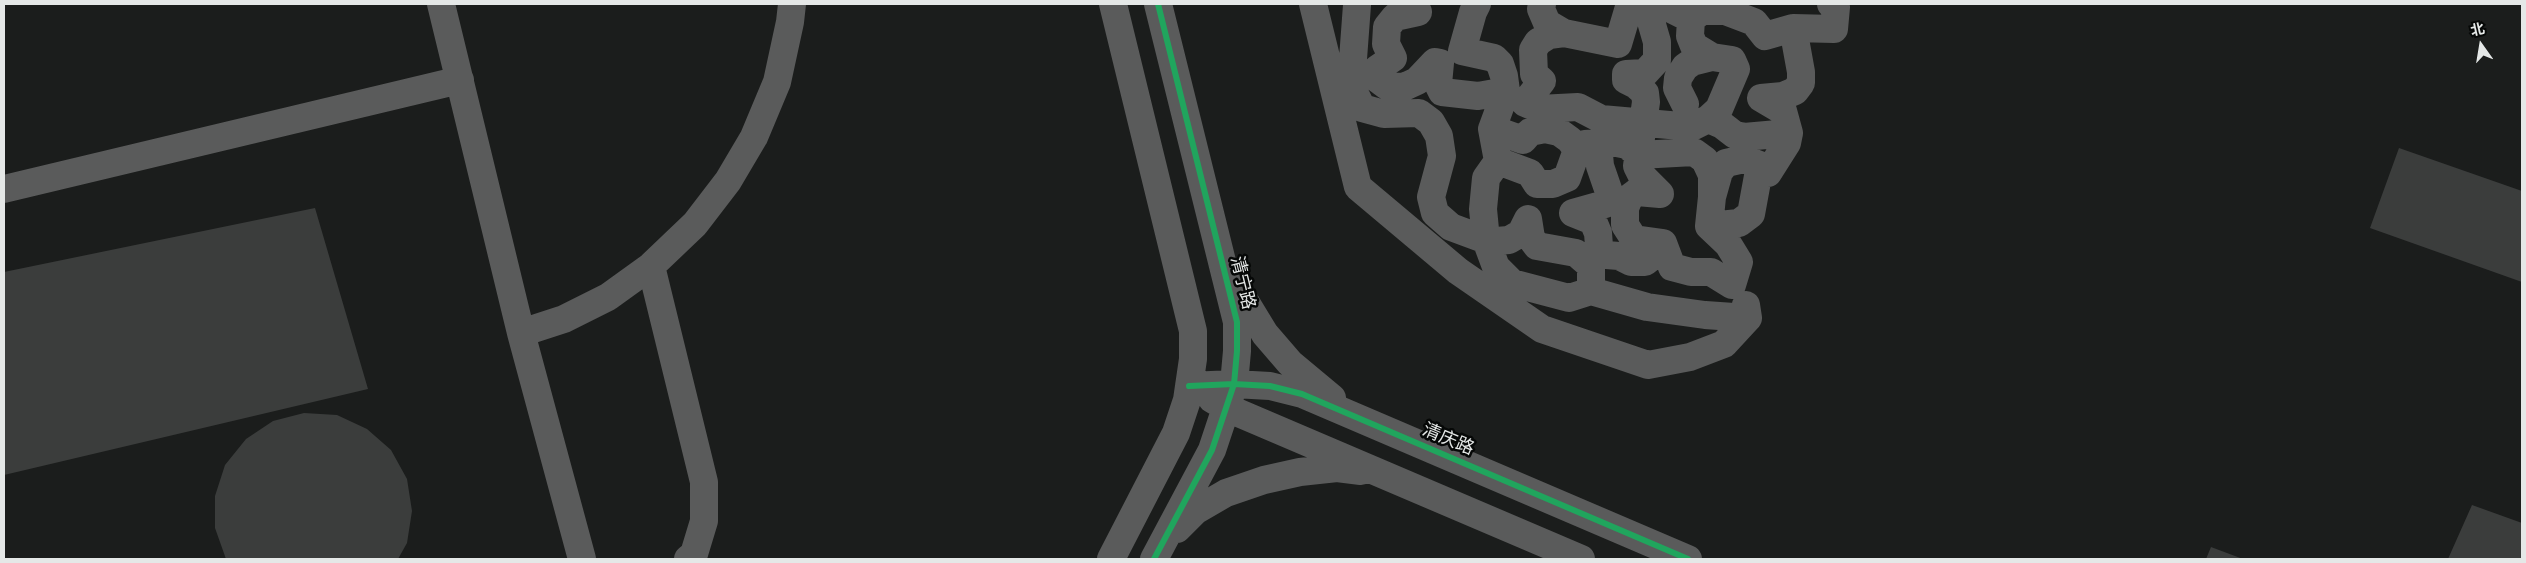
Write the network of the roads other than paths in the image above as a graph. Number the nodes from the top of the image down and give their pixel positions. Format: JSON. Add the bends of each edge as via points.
{"nodes":[{"id":1,"x":441,"y":4,"type":"edge"},
{"id":2,"x":792,"y":4,"type":"edge"},
{"id":3,"x":1113,"y":4,"type":"edge"},
{"id":4,"x":1158,"y":4,"type":"edge"},
{"id":5,"x":1313,"y":4,"type":"edge"},
{"id":6,"x":1356,"y":4,"type":"edge"},
{"id":7,"x":1404,"y":4,"type":"edge"},
{"id":8,"x":1477,"y":4,"type":"edge"},
{"id":9,"x":1542,"y":4,"type":"edge"},
{"id":10,"x":1661,"y":4,"type":"edge"},
{"id":11,"x":1831,"y":4,"type":"edge"},
{"id":12,"x":1631,"y":7,"type":"edge"},
{"id":13,"x":1691,"y":19,"type":"junction"},
{"id":14,"x":1793,"y":28,"type":"junction"},
{"id":15,"x":1564,"y":33,"type":"junction"},
{"id":16,"x":1712,"y":57,"type":"junction"},
{"id":17,"x":460,"y":80,"type":"junction"},
{"id":18,"x":1506,"y":91,"type":"junction"},
{"id":19,"x":1685,"y":104,"type":"dead end"},
{"id":20,"x":1708,"y":119,"type":"junction"},
{"id":21,"x":1644,"y":123,"type":"junction"},
{"id":22,"x":1492,"y":129,"type":"junction"},
{"id":23,"x":1789,"y":133,"type":"junction"},
{"id":24,"x":1588,"y":146,"type":"junction"},
{"id":25,"x":1638,"y":155,"type":"junction"},
{"id":26,"x":1498,"y":161,"type":"junction"},
{"id":27,"x":1760,"y":165,"type":"junction"},
{"id":28,"x":4,"y":189,"type":"edge"},
{"id":29,"x":1712,"y":197,"type":"junction"},
{"id":30,"x":1709,"y":226,"type":"junction"},
{"id":31,"x":1486,"y":240,"type":"junction"},
{"id":32,"x":1663,"y":243,"type":"junction"},
{"id":33,"x":1218,"y":250,"type":"junction"},
{"id":34,"x":651,"y":266,"type":"junction"},
{"id":35,"x":1592,"y":270,"type":"junction"},
{"id":36,"x":1732,"y":285,"type":"junction"},
{"id":37,"x":1748,"y":318,"type":"junction"},
{"id":38,"x":520,"y":333,"type":"junction"},
{"id":39,"x":1189,"y":386,"type":"junction"},
{"id":40,"x":1230,"y":396,"type":"junction"},
{"id":41,"x":1369,"y":422,"type":"junction"},
{"id":42,"x":1384,"y":474,"type":"junction"},
{"id":43,"x":1159,"y":551,"type":"edge"},
{"id":44,"x":582,"y":559,"type":"edge"},
{"id":45,"x":688,"y":559,"type":"edge"},
{"id":46,"x":1111,"y":559,"type":"edge"},
{"id":47,"x":1581,"y":559,"type":"edge"},
{"id":48,"x":1688,"y":559,"type":"edge"}],
"edges":[{"from":1,"to":17,"type":"street"},
{"from":2,"to":34,"type":"street","via":[[777,82],[754,137],[728,181],[695,224]]},
{"from":3,"to":39,"type":"street","via":[[1193,331]]},
{"from":4,"to":33,"type":"street","name":"清宁路"},
{"from":5,"to":37,"type":"street","via":[[1358,187],[1458,271],[1542,329],[1648,365],[1690,357],[1724,344]]},
{"from":6,"to":31,"type":"street","via":[[1350,86],[1362,108],[1384,114],[1419,113],[1431,122],[1439,136],[1442,156],[1431,197],[1435,213],[1451,227]]},
{"from":7,"to":18,"type":"street","via":[[1418,12],[1395,16],[1387,27],[1386,44],[1393,58],[1377,69],[1375,77],[1387,86],[1404,87],[1417,81],[1434,62],[1440,63],[1438,84],[1442,92],[1478,96]]},
{"from":8,"to":18,"type":"street","via":[[1462,51],[1494,58],[1500,64]]},
{"from":9,"to":15,"type":"street","via":[[1548,23]]},
{"from":10,"to":13,"type":"street"},
{"from":11,"to":14,"type":"street","via":[[1836,7],[1834,29]]},
{"from":12,"to":15,"type":"street","via":[[1618,44]]},
{"from":12,"to":21,"type":"street","via":[[1656,42],[1657,60],[1645,73],[1626,74],[1626,80],[1645,93]]},
{"from":13,"to":14,"type":"street","via":[[1702,11],[1725,11],[1754,22],[1765,36]]},
{"from":13,"to":16,"type":"street","via":[[1690,36],[1694,46]]},
{"from":14,"to":23,"type":"street","via":[[1801,83],[1795,91],[1783,96],[1762,98],[1783,111]]},
{"from":15,"to":21,"type":"street","via":[[1549,35],[1533,50],[1534,74],[1542,81],[1525,103],[1539,109],[1578,107],[1602,119]]},
{"from":16,"to":19,"type":"street","via":[[1692,62],[1678,78],[1677,88]]},
{"from":16,"to":20,"type":"street","via":[[1732,60],[1736,69],[1719,109]]},
{"from":17,"to":28,"type":"street"},
{"from":17,"to":38,"type":"street"},
{"from":18,"to":22,"type":"street"},
{"from":20,"to":21,"type":"street","via":[[1692,127]]},
{"from":20,"to":23,"type":"street","via":[[1744,137]]},
{"from":21,"to":25,"type":"street"},
{"from":22,"to":24,"type":"street","via":[[1523,140],[1530,132],[1545,129]]},
{"from":22,"to":26,"type":"street"},
{"from":23,"to":27,"type":"street","via":[[1787,144],[1768,173]]},
{"from":24,"to":25,"type":"street","via":[[1612,142],[1627,145]]},
{"from":24,"to":26,"type":"street","via":[[1566,178],[1553,184],[1538,184],[1530,172]]},
{"from":24,"to":35,"type":"street","via":[[1600,166],[1610,195],[1605,204],[1574,213],[1592,221],[1596,227],[1600,246]]},
{"from":25,"to":29,"type":"street","via":[[1694,152],[1705,160],[1712,175]]},
{"from":25,"to":32,"type":"street","via":[[1637,166],[1642,176],[1660,194],[1638,192],[1629,198],[1625,225],[1634,239]]},
{"from":26,"to":31,"type":"street","via":[[1486,178],[1483,209]]},
{"from":27,"to":29,"type":"street","via":[[1744,160],[1726,163],[1719,172]]},
{"from":27,"to":30,"type":"street","via":[[1751,214],[1739,223]]},
{"from":29,"to":30,"type":"street"},
{"from":30,"to":36,"type":"street","via":[[1728,244],[1739,262]]},
{"from":31,"to":35,"type":"street","via":[[1509,240],[1521,233],[1528,219],[1531,238],[1537,246],[1576,253]]},
{"from":31,"to":35,"type":"street","via":[[1496,267],[1512,283],[1570,298]]},
{"from":32,"to":35,"type":"street","via":[[1659,251],[1645,262],[1631,262],[1619,256]]},
{"from":32,"to":36,"type":"street","via":[[1672,267],[1690,272],[1711,272]]},
{"from":33,"to":40,"type":"street","name":"清宁路","via":[[1236,322],[1237,351]]},
{"from":33,"to":41,"type":"street","via":[[1243,299],[1277,348],[1321,391]]},
{"from":34,"to":38,"type":"street","via":[[608,296],[564,319]]},
{"from":34,"to":45,"type":"street","via":[[704,482],[704,521],[694,554]]},
{"from":35,"to":37,"type":"street","via":[[1647,306]]},
{"from":36,"to":37,"type":"street","via":[[1745,296]]},
{"from":38,"to":44,"type":"street"},
{"from":39,"to":40,"type":"street","name":"清庆路"},
{"from":39,"to":46,"type":"street","via":[[1172,442]]},
{"from":40,"to":41,"type":"street","name":"清庆路","via":[[1270,386],[1302,394]]},
{"from":40,"to":42,"type":"street","name":"清庆路"},
{"from":40,"to":43,"type":"street","name":"清宁路","via":[[1212,450]]},
{"from":41,"to":48,"type":"street","name":"清庆路"},
{"from":42,"to":43,"type":"street","via":[[1337,468],[1300,472],[1226,493],[1195,511]]},
{"from":42,"to":47,"type":"street","name":"清庆路"}]}
